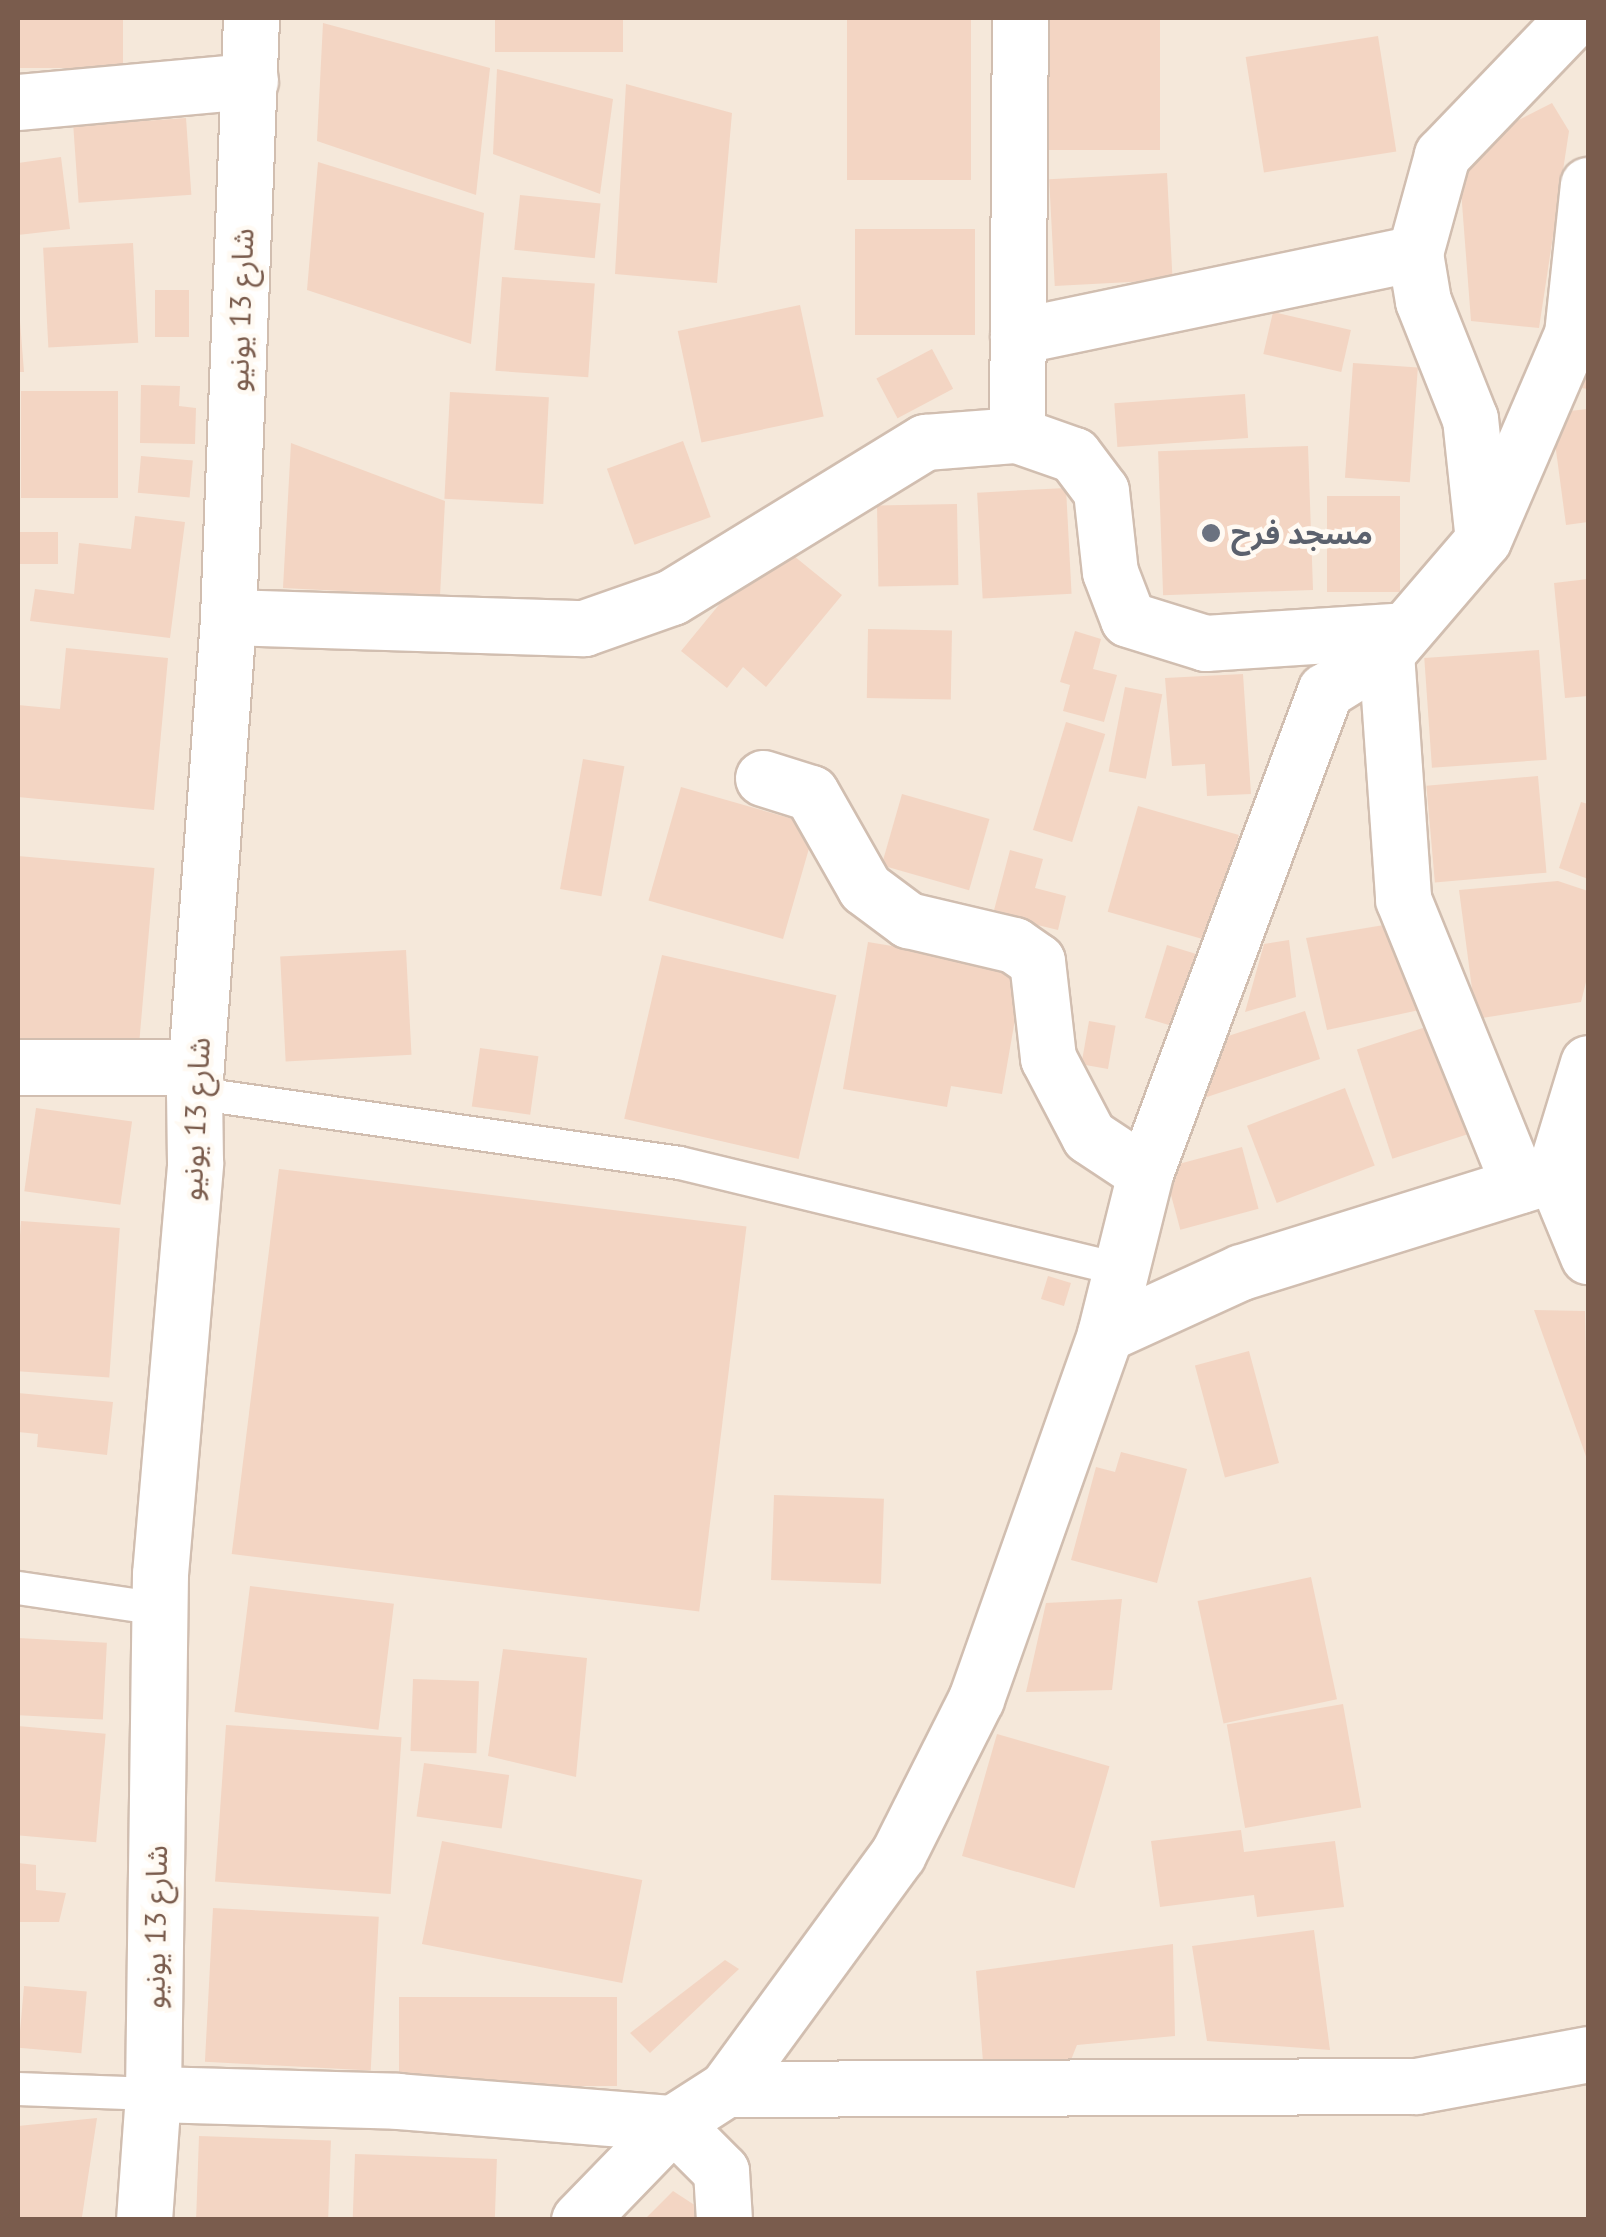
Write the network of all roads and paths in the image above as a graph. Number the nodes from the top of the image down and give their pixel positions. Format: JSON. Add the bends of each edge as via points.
{"nodes":[{"id":1,"x":251,"y":18,"type":"edge"},
{"id":2,"x":1020,"y":18,"type":"edge"},
{"id":3,"x":1574,"y":18,"type":"edge"},
{"id":4,"x":250,"y":81,"type":"junction"},
{"id":5,"x":18,"y":102,"type":"edge"},
{"id":6,"x":1588,"y":185,"type":"edge"},
{"id":7,"x":1415,"y":253,"type":"junction"},
{"id":8,"x":1018,"y":336,"type":"junction"},
{"id":9,"x":1017,"y":436,"type":"junction"},
{"id":10,"x":1483,"y":540,"type":"junction"},
{"id":11,"x":228,"y":617,"type":"junction"},
{"id":12,"x":1396,"y":642,"type":"junction"},
{"id":13,"x":763,"y":778,"type":"dead end"},
{"id":14,"x":1588,"y":1062,"type":"edge"},
{"id":15,"x":18,"y":1066,"type":"edge"},
{"id":16,"x":195,"y":1080,"type":"junction"},
{"id":17,"x":1145,"y":1173,"type":"junction"},
{"id":18,"x":1554,"y":1174,"type":"edge"},
{"id":19,"x":1588,"y":1256,"type":"edge"},
{"id":20,"x":1121,"y":1270,"type":"junction"},
{"id":21,"x":1105,"y":1334,"type":"junction"},
{"id":22,"x":18,"y":1588,"type":"edge"},
{"id":23,"x":160,"y":1609,"type":"junction"},
{"id":24,"x":1588,"y":2054,"type":"edge"},
{"id":25,"x":18,"y":2089,"type":"edge"},
{"id":26,"x":726,"y":2090,"type":"junction"},
{"id":27,"x":153,"y":2094,"type":"junction"},
{"id":28,"x":673,"y":2123,"type":"junction"},
{"id":29,"x":144,"y":2220,"type":"edge"},
{"id":30,"x":579,"y":2220,"type":"edge"},
{"id":31,"x":724,"y":2220,"type":"edge"}],
"edges":[{"from":1,"to":4,"type":"street","name":"شارع 13 يونيو"},
{"from":2,"to":8,"type":"street"},
{"from":3,"to":7,"type":"street","via":[[1442,155]]},
{"from":4,"to":5,"type":"street"},
{"from":4,"to":11,"type":"street","name":"شارع 13 يونيو"},
{"from":6,"to":10,"type":"street","via":[[1572,334]]},
{"from":7,"to":8,"type":"street"},
{"from":7,"to":10,"type":"street","via":[[1423,301],[1470,419]]},
{"from":8,"to":9,"type":"street"},
{"from":9,"to":11,"type":"street","via":[[925,442],[672,597],[584,628]]},
{"from":9,"to":12,"type":"street","via":[[1074,455],[1101,491],[1110,572],[1128,619],[1205,643]]},
{"from":10,"to":12,"type":"street"},
{"from":11,"to":16,"type":"street","name":"شارع 13 يونيو"},
{"from":12,"to":17,"type":"street","via":[[1325,691]]},
{"from":12,"to":18,"type":"street","via":[[1403,899]]},
{"from":13,"to":17,"type":"street","via":[[811,793],[865,888],[908,920],[1014,945],[1037,961],[1048,1058],[1089,1136]]},
{"from":14,"to":18,"type":"street"},
{"from":15,"to":16,"type":"street"},
{"from":16,"to":20,"type":"lane","via":[[680,1163]]},
{"from":16,"to":23,"type":"street","name":"شارع 13 يونيو","via":[[195,1162]]},
{"from":17,"to":20,"type":"street"},
{"from":18,"to":19,"type":"street"},
{"from":18,"to":21,"type":"street","via":[[1241,1272]]},
{"from":20,"to":21,"type":"street"},
{"from":21,"to":26,"type":"street","via":[[968,1716],[898,1854]]},
{"from":22,"to":23,"type":"lane"},
{"from":23,"to":27,"type":"street","name":"شارع 13 يونيو"},
{"from":24,"to":26,"type":"street","via":[[1416,2086]]},
{"from":25,"to":27,"type":"lane"},
{"from":26,"to":28,"type":"street"},
{"from":27,"to":28,"type":"street","via":[[398,2101]]},
{"from":27,"to":29,"type":"street","name":"شارع 13 يونيو"},
{"from":28,"to":30,"type":"street"},
{"from":28,"to":31,"type":"street","via":[[721,2171]]}]}
